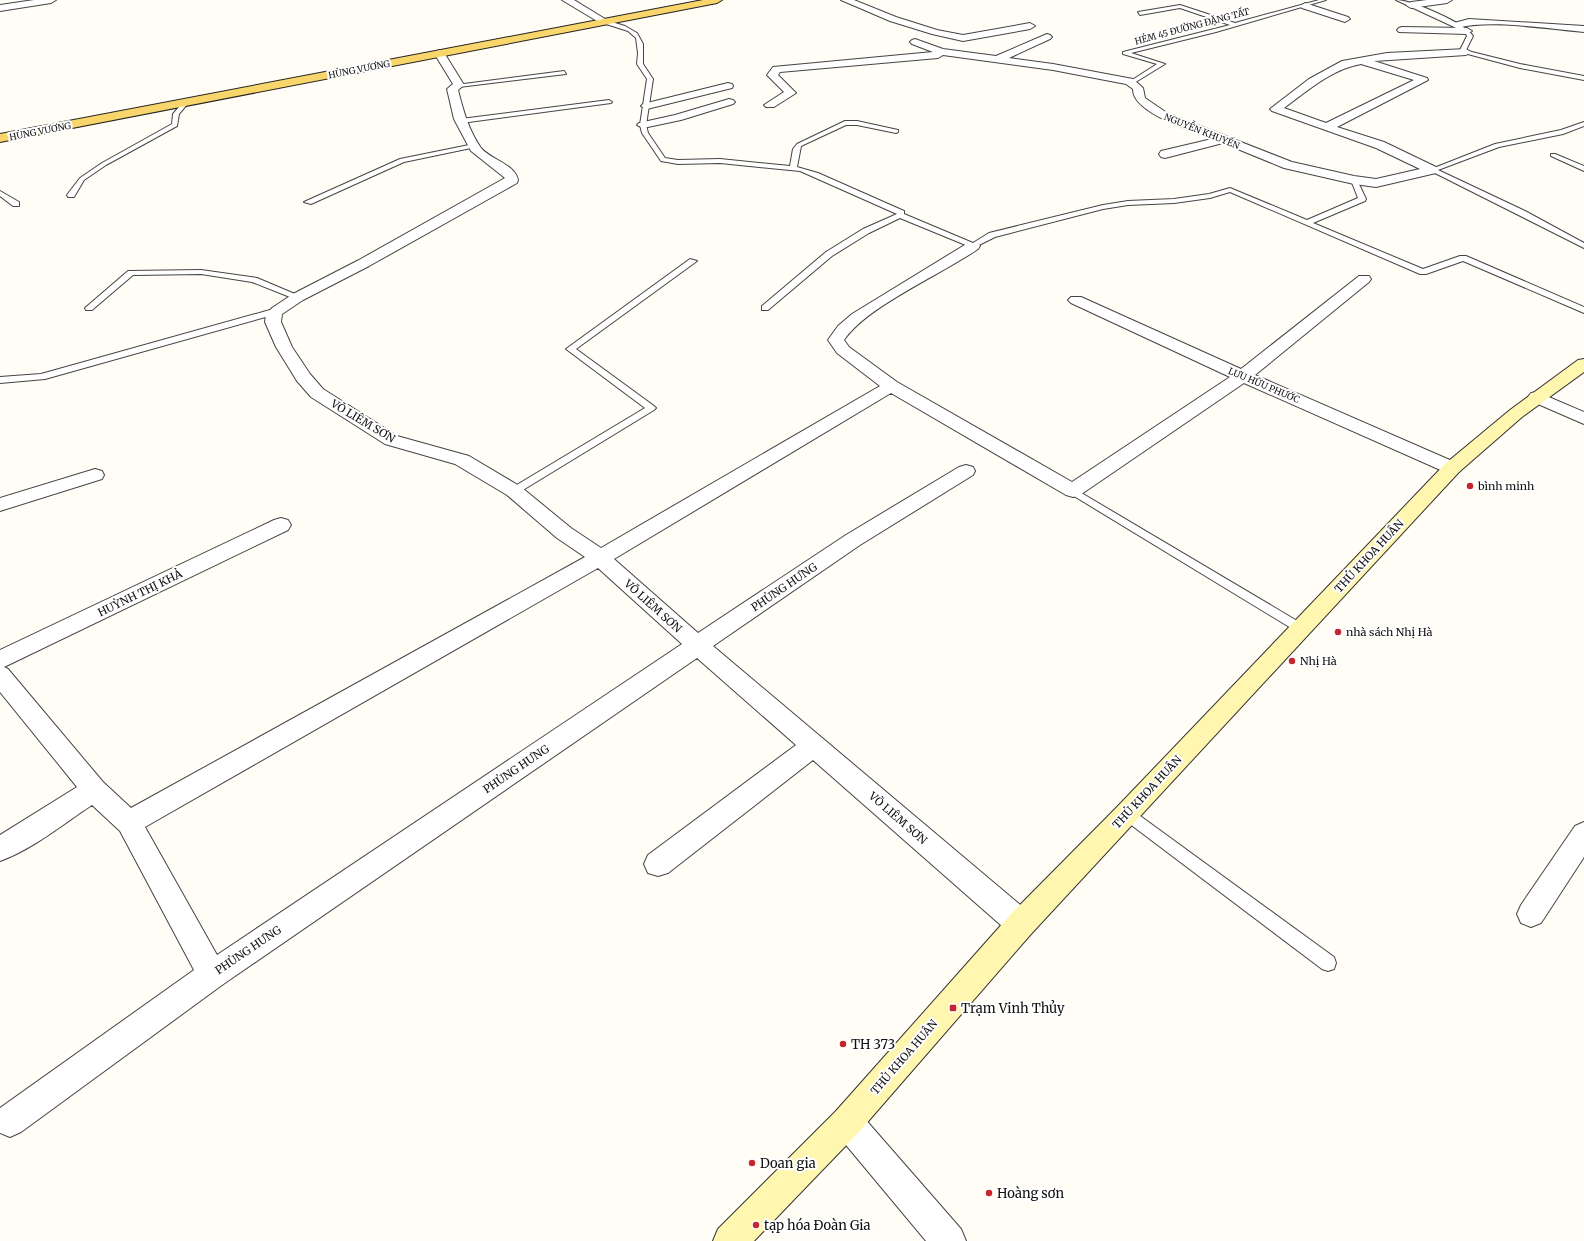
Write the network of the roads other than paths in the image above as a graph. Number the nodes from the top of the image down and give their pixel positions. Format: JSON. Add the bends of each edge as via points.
{"nodes":[{"id":1,"x":51,"y":0,"type":"edge"},
{"id":2,"x":567,"y":0,"type":"edge"},
{"id":3,"x":662,"y":0,"type":"edge"},
{"id":4,"x":717,"y":0,"type":"edge"},
{"id":5,"x":846,"y":0,"type":"edge"},
{"id":6,"x":1324,"y":0,"type":"edge"},
{"id":7,"x":1398,"y":0,"type":"edge"},
{"id":8,"x":1447,"y":0,"type":"edge"},
{"id":9,"x":1411,"y":5,"type":"junction"},
{"id":10,"x":1305,"y":6,"type":"junction"},
{"id":11,"x":0,"y":8,"type":"edge"},
{"id":12,"x":1140,"y":12,"type":"dead end"},
{"id":13,"x":590,"y":14,"type":"junction"},
{"id":14,"x":574,"y":17,"type":"dead end"},
{"id":15,"x":1345,"y":19,"type":"dead end"},
{"id":16,"x":605,"y":22,"type":"junction"},
{"id":17,"x":1235,"y":25,"type":"junction"},
{"id":18,"x":1457,"y":25,"type":"junction"},
{"id":19,"x":1030,"y":26,"type":"dead end"},
{"id":20,"x":1584,"y":29,"type":"edge"},
{"id":21,"x":1402,"y":30,"type":"dead end"},
{"id":22,"x":1466,"y":31,"type":"junction"},
{"id":23,"x":1047,"y":37,"type":"dead end"},
{"id":24,"x":963,"y":38,"type":"junction"},
{"id":25,"x":915,"y":42,"type":"dead end"},
{"id":26,"x":988,"y":44,"type":"dead end"},
{"id":27,"x":1002,"y":46,"type":"dead end"},
{"id":28,"x":1466,"y":52,"type":"junction"},
{"id":29,"x":439,"y":53,"type":"junction"},
{"id":30,"x":950,"y":54,"type":"junction"},
{"id":31,"x":998,"y":59,"type":"junction"},
{"id":32,"x":1360,"y":60,"type":"junction"},
{"id":33,"x":564,"y":73,"type":"dead end"},
{"id":34,"x":1584,"y":78,"type":"edge"},
{"id":35,"x":1132,"y":82,"type":"junction"},
{"id":36,"x":459,"y":86,"type":"junction"},
{"id":37,"x":728,"y":86,"type":"dead end"},
{"id":38,"x":182,"y":92,"type":"dead end"},
{"id":39,"x":186,"y":102,"type":"junction"},
{"id":40,"x":609,"y":102,"type":"dead end"},
{"id":41,"x":729,"y":102,"type":"dead end"},
{"id":42,"x":770,"y":105,"type":"dead end"},
{"id":43,"x":647,"y":106,"type":"junction"},
{"id":44,"x":461,"y":121,"type":"junction"},
{"id":45,"x":1584,"y":124,"type":"edge"},
{"id":46,"x":643,"y":125,"type":"junction"},
{"id":47,"x":1327,"y":127,"type":"junction"},
{"id":48,"x":896,"y":131,"type":"dead end"},
{"id":49,"x":0,"y":138,"type":"edge"},
{"id":50,"x":1222,"y":140,"type":"junction"},
{"id":51,"x":474,"y":146,"type":"junction"},
{"id":52,"x":1165,"y":154,"type":"dead end"},
{"id":53,"x":1553,"y":155,"type":"dead end"},
{"id":54,"x":793,"y":169,"type":"junction"},
{"id":55,"x":1584,"y":169,"type":"edge"},
{"id":56,"x":1432,"y":170,"type":"junction"},
{"id":57,"x":1354,"y":180,"type":"junction"},
{"id":58,"x":0,"y":193,"type":"edge"},
{"id":59,"x":70,"y":195,"type":"dead end"},
{"id":60,"x":308,"y":202,"type":"dead end"},
{"id":61,"x":16,"y":204,"type":"dead end"},
{"id":62,"x":900,"y":215,"type":"junction"},
{"id":63,"x":1306,"y":223,"type":"junction"},
{"id":64,"x":973,"y":246,"type":"junction"},
{"id":65,"x":1584,"y":246,"type":"edge"},
{"id":66,"x":693,"y":261,"type":"dead end"},
{"id":67,"x":1364,"y":279,"type":"dead end"},
{"id":68,"x":298,"y":297,"type":"junction"},
{"id":69,"x":1076,"y":300,"type":"dead end"},
{"id":70,"x":89,"y":308,"type":"dead end"},
{"id":71,"x":766,"y":308,"type":"dead end"},
{"id":72,"x":1584,"y":310,"type":"edge"},
{"id":73,"x":275,"y":316,"type":"junction"},
{"id":74,"x":1584,"y":364,"type":"edge"},
{"id":75,"x":1243,"y":376,"type":"junction"},
{"id":76,"x":0,"y":380,"type":"edge"},
{"id":77,"x":891,"y":386,"type":"junction"},
{"id":78,"x":1537,"y":397,"type":"junction"},
{"id":79,"x":1584,"y":419,"type":"edge"},
{"id":80,"x":1452,"y":468,"type":"junction"},
{"id":81,"x":966,"y":471,"type":"dead end"},
{"id":82,"x":95,"y":475,"type":"dead end"},
{"id":83,"x":514,"y":491,"type":"junction"},
{"id":84,"x":1073,"y":491,"type":"junction"},
{"id":85,"x":0,"y":505,"type":"edge"},
{"id":86,"x":281,"y":525,"type":"dead end"},
{"id":87,"x":600,"y":558,"type":"junction"},
{"id":88,"x":1300,"y":628,"type":"junction"},
{"id":89,"x":698,"y":646,"type":"junction"},
{"id":90,"x":0,"y":660,"type":"edge"},
{"id":91,"x":0,"y":675,"type":"edge"},
{"id":92,"x":814,"y":746,"type":"junction"},
{"id":93,"x":94,"y":790,"type":"junction"},
{"id":94,"x":1127,"y":814,"type":"junction"},
{"id":95,"x":129,"y":823,"type":"junction"},
{"id":96,"x":1584,"y":834,"type":"edge"},
{"id":97,"x":0,"y":849,"type":"edge"},
{"id":98,"x":658,"y":864,"type":"dead end"},
{"id":99,"x":1531,"y":914,"type":"dead end"},
{"id":100,"x":1021,"y":924,"type":"junction"},
{"id":101,"x":1328,"y":963,"type":"dead end"},
{"id":102,"x":212,"y":975,"type":"junction"},
{"id":103,"x":10,"y":1121,"type":"dead end"},
{"id":104,"x":847,"y":1122,"type":"junction"},
{"id":105,"x":730,"y":1241,"type":"edge"},
{"id":106,"x":950,"y":1241,"type":"edge"}],
"edges":[{"from":1,"to":11,"type":"street"},
{"from":2,"to":13,"type":"street"},
{"from":3,"to":13,"type":"main road"},
{"from":4,"to":16,"type":"main road","name":"HÙNG VƯƠNG"},
{"from":5,"to":24,"type":"street","via":[[935,32]]},
{"from":6,"to":10,"type":"lane","name":"HẺM 45 ĐƯỜNG ĐẶNG TẤT"},
{"from":7,"to":9,"type":"lane"},
{"from":8,"to":9,"type":"street"},
{"from":9,"to":18,"type":"lane"},
{"from":10,"to":15,"type":"street"},
{"from":10,"to":17,"type":"lane","name":"HẺM 45 ĐƯỜNG ĐẶNG TẤT"},
{"from":12,"to":17,"type":"lane","via":[[1180,6]]},
{"from":13,"to":14,"type":"main road"},
{"from":13,"to":16,"type":"street"},
{"from":16,"to":29,"type":"main road","name":"HÙNG VƯƠNG"},
{"from":16,"to":43,"type":"lane","via":[[632,31],[641,40],[640,64],[650,79]]},
{"from":17,"to":35,"type":"lane","name":"HẺM 45 ĐƯỜNG ĐẶNG TẤT","via":[[1125,53],[1162,64]]},
{"from":18,"to":20,"type":"street","via":[[1491,22]]},
{"from":18,"to":22,"type":"lane"},
{"from":19,"to":24,"type":"street"},
{"from":21,"to":22,"type":"street"},
{"from":22,"to":28,"type":"lane","via":[[1470,36],[1463,50]]},
{"from":23,"to":31,"type":"street"},
{"from":24,"to":26,"type":"street"},
{"from":25,"to":30,"type":"street"},
{"from":27,"to":31,"type":"street"},
{"from":28,"to":32,"type":"street"},
{"from":28,"to":34,"type":"lane","via":[[1520,66]]},
{"from":29,"to":36,"type":"street"},
{"from":29,"to":39,"type":"main road","name":"HÙNG VƯƠNG"},
{"from":30,"to":31,"type":"street"},
{"from":30,"to":42,"type":"street","via":[[777,69],[772,75],[792,93]]},
{"from":31,"to":35,"type":"street"},
{"from":32,"to":47,"type":"street","via":[[1346,63],[1330,71],[1276,107],[1279,111]]},
{"from":32,"to":47,"type":"street","via":[[1423,80]]},
{"from":33,"to":36,"type":"lane"},
{"from":35,"to":50,"type":"street","name":"NGUYỄN KHUYẾN","via":[[1138,88],[1141,100],[1163,115]]},
{"from":36,"to":44,"type":"street","via":[[452,90]]},
{"from":37,"to":43,"type":"street"},
{"from":38,"to":39,"type":"main road"},
{"from":39,"to":49,"type":"main road","name":"HÙNG VƯƠNG"},
{"from":39,"to":59,"type":"lane","via":[[176,114],[175,125],[87,175]]},
{"from":40,"to":44,"type":"lane"},
{"from":41,"to":46,"type":"street","via":[[677,118]]},
{"from":43,"to":46,"type":"lane"},
{"from":44,"to":51,"type":"street"},
{"from":45,"to":56,"type":"lane","via":[[1563,132],[1497,145]]},
{"from":46,"to":54,"type":"lane","via":[[645,133],[663,160],[668,162],[720,161]]},
{"from":47,"to":56,"type":"street","via":[[1380,145]]},
{"from":48,"to":54,"type":"lane","via":[[845,123],[799,145]]},
{"from":50,"to":52,"type":"street"},
{"from":50,"to":57,"type":"street","name":"NGUYỄN KHUYẾN","via":[[1288,165]]},
{"from":51,"to":60,"type":"lane","via":[[402,160]]},
{"from":51,"to":68,"type":"street","via":[[481,155],[511,175],[512,180]]},
{"from":53,"to":55,"type":"lane"},
{"from":54,"to":62,"type":"lane","via":[[816,174],[894,209],[901,213]]},
{"from":56,"to":57,"type":"street","name":"NGUYỄN KHUYẾN","via":[[1381,182]]},
{"from":56,"to":65,"type":"lane"},
{"from":57,"to":63,"type":"lane","via":[[1362,199]]},
{"from":58,"to":61,"type":"lane"},
{"from":62,"to":64,"type":"lane"},
{"from":62,"to":71,"type":"lane","via":[[866,231],[829,254]]},
{"from":63,"to":64,"type":"lane","via":[[1230,190],[1210,196],[1174,201],[1135,202],[1103,207],[992,235]]},
{"from":63,"to":72,"type":"lane","via":[[1423,272],[1463,258]]},
{"from":64,"to":77,"type":"street","via":[[855,319],[838,335],[836,340],[843,350]]},
{"from":66,"to":83,"type":"lane","via":[[570,349],[651,408]]},
{"from":67,"to":75,"type":"street"},
{"from":68,"to":70,"type":"lane","via":[[254,280],[201,272],[131,273]]},
{"from":68,"to":73,"type":"street"},
{"from":69,"to":75,"type":"street","name":"LƯU HỮU PHƯỚC"},
{"from":73,"to":76,"type":"lane","via":[[127,352],[42,377]]},
{"from":73,"to":83,"type":"street","name":"VÕ LIÊM SƠN","via":[[288,353],[303,377],[317,392],[391,440],[462,460]]},
{"from":74,"to":78,"type":"main road","name":"THỦ KHOA HUÂN"},
{"from":75,"to":80,"type":"street","name":"LƯU HỮU PHƯỚC"},
{"from":75,"to":84,"type":"street"},
{"from":77,"to":84,"type":"street"},
{"from":77,"to":87,"type":"street"},
{"from":78,"to":79,"type":"street"},
{"from":78,"to":80,"type":"main road","name":"THỦ KHOA HUÂN"},
{"from":80,"to":88,"type":"main road","name":"THỦ KHOA HUÂN"},
{"from":81,"to":89,"type":"street","name":"PHÙNG HƯNG","via":[[853,540]]},
{"from":82,"to":85,"type":"street"},
{"from":83,"to":87,"type":"street","name":"VÕ LIÊM SƠN","via":[[564,533]]},
{"from":84,"to":88,"type":"lane"},
{"from":86,"to":90,"type":"street","name":"HUỲNH THỊ KHẢ"},
{"from":87,"to":89,"type":"street","name":"VÕ LIÊM SƠN"},
{"from":87,"to":95,"type":"street"},
{"from":88,"to":94,"type":"main road","name":"THỦ KHOA HUÂN"},
{"from":89,"to":92,"type":"street","name":"VÕ LIÊM SƠN"},
{"from":89,"to":102,"type":"street","name":"PHÙNG HƯNG"},
{"from":91,"to":93,"type":"street","name":"PHÙNG HƯNG"},
{"from":92,"to":98,"type":"street"},
{"from":92,"to":100,"type":"street","name":"VÕ LIÊM SƠN"},
{"from":93,"to":95,"type":"street","name":"PHÙNG HƯNG"},
{"from":93,"to":97,"type":"street"},
{"from":94,"to":100,"type":"main road","name":"THỦ KHOA HUÂN"},
{"from":94,"to":101,"type":"lane"},
{"from":95,"to":102,"type":"street","name":"PHÙNG HƯNG"},
{"from":96,"to":99,"type":"street"},
{"from":100,"to":104,"type":"main road","name":"THỦ KHOA HUÂN"},
{"from":102,"to":103,"type":"street"},
{"from":104,"to":105,"type":"main road","name":"THỦ KHOA HUÂN"},
{"from":104,"to":106,"type":"street"}]}
